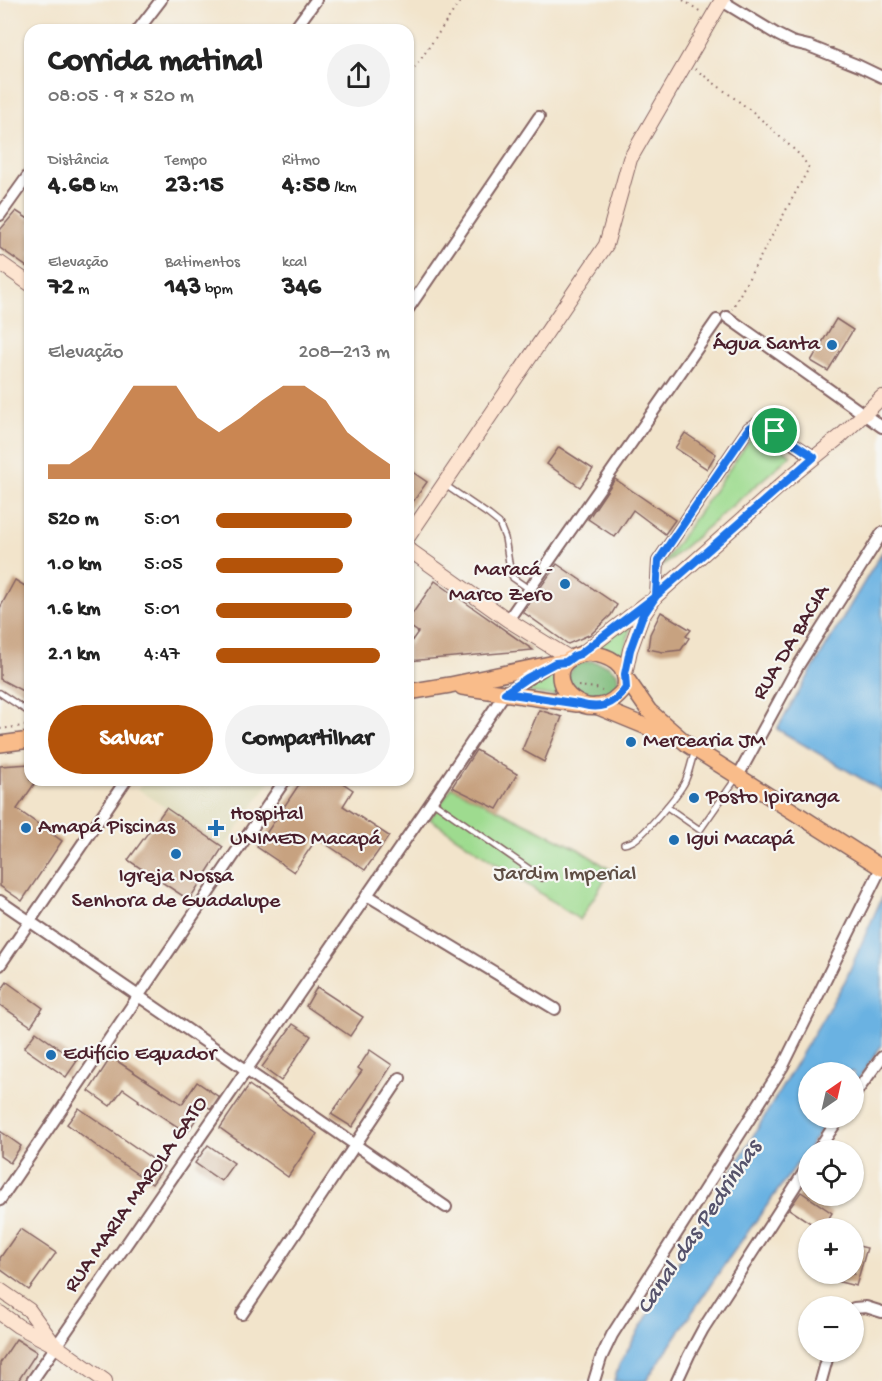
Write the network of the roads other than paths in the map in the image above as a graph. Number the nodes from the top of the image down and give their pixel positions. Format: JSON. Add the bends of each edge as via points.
{"nodes":[{"id":1,"x":161,"y":0,"type":"edge"},
{"id":2,"x":316,"y":0,"type":"edge"},
{"id":3,"x":722,"y":0,"type":"edge"},
{"id":4,"x":143,"y":24,"type":"edge"},
{"id":5,"x":298,"y":24,"type":"edge"},
{"id":6,"x":882,"y":77,"type":"edge"},
{"id":7,"x":539,"y":117,"type":"dead end"},
{"id":8,"x":24,"y":181,"type":"edge"},
{"id":9,"x":0,"y":214,"type":"edge"},
{"id":10,"x":0,"y":263,"type":"edge"},
{"id":11,"x":24,"y":280,"type":"edge"},
{"id":12,"x":414,"y":300,"type":"edge"},
{"id":13,"x":882,"y":397,"type":"edge"},
{"id":14,"x":865,"y":414,"type":"junction"},
{"id":15,"x":882,"y":427,"type":"edge"},
{"id":16,"x":814,"y":457,"type":"junction"},
{"id":17,"x":444,"y":484,"type":"junction"},
{"id":18,"x":414,"y":528,"type":"edge"},
{"id":19,"x":882,"y":533,"type":"edge"},
{"id":20,"x":414,"y":553,"type":"edge"},
{"id":21,"x":529,"y":589,"type":"junction"},
{"id":22,"x":656,"y":596,"type":"junction"},
{"id":23,"x":508,"y":620,"type":"junction"},
{"id":24,"x":568,"y":659,"type":"junction"},
{"id":25,"x":626,"y":676,"type":"junction"},
{"id":26,"x":450,"y":686,"type":"junction"},
{"id":27,"x":414,"y":691,"type":"edge"},
{"id":28,"x":0,"y":693,"type":"edge"},
{"id":29,"x":505,"y":693,"type":"junction"},
{"id":30,"x":579,"y":704,"type":"junction"},
{"id":31,"x":596,"y":706,"type":"junction"},
{"id":32,"x":24,"y":709,"type":"edge"},
{"id":33,"x":24,"y":741,"type":"edge"},
{"id":34,"x":0,"y":744,"type":"edge"},
{"id":35,"x":691,"y":747,"type":"junction"},
{"id":36,"x":738,"y":776,"type":"junction"},
{"id":37,"x":122,"y":786,"type":"edge"},
{"id":38,"x":281,"y":786,"type":"edge"},
{"id":39,"x":432,"y":801,"type":"junction"},
{"id":40,"x":667,"y":807,"type":"junction"},
{"id":41,"x":624,"y":844,"type":"dead end"},
{"id":42,"x":881,"y":868,"type":"edge"},
{"id":43,"x":542,"y":878,"type":"dead end"},
{"id":44,"x":367,"y":895,"type":"junction"},
{"id":45,"x":0,"y":901,"type":"edge"},
{"id":46,"x":30,"y":922,"type":"junction"},
{"id":47,"x":0,"y":965,"type":"edge"},
{"id":48,"x":138,"y":996,"type":"junction"},
{"id":49,"x":555,"y":1009,"type":"dead end"},
{"id":50,"x":882,"y":1057,"type":"edge"},
{"id":51,"x":246,"y":1070,"type":"junction"},
{"id":52,"x":400,"y":1078,"type":"dead end"},
{"id":53,"x":864,"y":1079,"type":"edge"},
{"id":54,"x":355,"y":1145,"type":"junction"},
{"id":55,"x":798,"y":1182,"type":"edge"},
{"id":56,"x":0,"y":1200,"type":"edge"},
{"id":57,"x":446,"y":1207,"type":"dead end"},
{"id":58,"x":0,"y":1290,"type":"edge"},
{"id":59,"x":864,"y":1307,"type":"edge"},
{"id":60,"x":882,"y":1312,"type":"edge"},
{"id":61,"x":0,"y":1313,"type":"edge"},
{"id":62,"x":242,"y":1314,"type":"dead end"},
{"id":63,"x":56,"y":1346,"type":"junction"},
{"id":64,"x":826,"y":1362,"type":"edge"},
{"id":65,"x":32,"y":1381,"type":"edge"},
{"id":66,"x":105,"y":1381,"type":"edge"},
{"id":67,"x":594,"y":1381,"type":"edge"},
{"id":68,"x":676,"y":1381,"type":"edge"},
{"id":69,"x":821,"y":1381,"type":"edge"}],
"edges":[{"from":1,"to":4,"type":"street"},
{"from":2,"to":5,"type":"street"},
{"from":3,"to":6,"type":"street","via":[[785,38]]},
{"from":3,"to":17,"type":"main road","via":[[630,159],[606,245]]},
{"from":7,"to":12,"type":"street"},
{"from":8,"to":9,"type":"street"},
{"from":10,"to":11,"type":"main road"},
{"from":13,"to":14,"type":"main road"},
{"from":14,"to":15,"type":"street"},
{"from":14,"to":16,"type":"main road"},
{"from":14,"to":21,"type":"street","via":[[722,319]]},
{"from":16,"to":22,"type":"main road"},
{"from":16,"to":22,"type":"street","via":[[766,426],[757,424],[749,428],[658,561]]},
{"from":17,"to":18,"type":"main road"},
{"from":17,"to":21,"type":"lane","via":[[499,524],[513,578]]},
{"from":19,"to":36,"type":"street","name":"RUA DA BACIA","via":[[798,666]]},
{"from":20,"to":23,"type":"main road"},
{"from":21,"to":23,"type":"street"},
{"from":22,"to":24,"type":"main road"},
{"from":22,"to":25,"type":"main road","via":[[642,617]]},
{"from":23,"to":24,"type":"main road"},
{"from":24,"to":25,"type":"main road","via":[[588,653],[607,657]]},
{"from":24,"to":26,"type":"main road"},
{"from":24,"to":29,"type":"street","name":"RUA MARIA MAROLA GATO"},
{"from":24,"to":30,"type":"main road","via":[[560,676],[563,688]]},
{"from":25,"to":31,"type":"main road","via":[[626,688],[619,696]]},
{"from":25,"to":35,"type":"main road","via":[[649,711]]},
{"from":26,"to":27,"type":"main road"},
{"from":26,"to":29,"type":"main road"},
{"from":28,"to":32,"type":"lane"},
{"from":29,"to":30,"type":"main road"},
{"from":29,"to":39,"type":"street","name":"RUA MARIA MAROLA GATO"},
{"from":30,"to":31,"type":"main road"},
{"from":31,"to":35,"type":"main road"},
{"from":33,"to":34,"type":"main road"},
{"from":35,"to":36,"type":"main road"},
{"from":35,"to":40,"type":"lane","via":[[686,781]]},
{"from":36,"to":40,"type":"lane","via":[[700,830]]},
{"from":36,"to":42,"type":"main road"},
{"from":37,"to":46,"type":"street"},
{"from":38,"to":48,"type":"street"},
{"from":39,"to":43,"type":"lane"},
{"from":39,"to":44,"type":"street","name":"RUA MARIA MAROLA GATO"},
{"from":40,"to":41,"type":"lane","via":[[644,833]]},
{"from":42,"to":67,"type":"street","via":[[783,1066],[612,1335]]},
{"from":44,"to":49,"type":"street"},
{"from":44,"to":51,"type":"street","name":"RUA MARIA MAROLA GATO"},
{"from":45,"to":46,"type":"street"},
{"from":46,"to":47,"type":"street"},
{"from":46,"to":48,"type":"street"},
{"from":48,"to":51,"type":"street"},
{"from":48,"to":56,"type":"street"},
{"from":50,"to":53,"type":"street"},
{"from":51,"to":54,"type":"street"},
{"from":51,"to":63,"type":"street","name":"RUA MARIA MAROLA GATO"},
{"from":52,"to":54,"type":"street"},
{"from":54,"to":57,"type":"street"},
{"from":54,"to":62,"type":"street"},
{"from":55,"to":68,"type":"street","via":[[703,1329]]},
{"from":58,"to":63,"type":"main road","via":[[29,1310]]},
{"from":59,"to":60,"type":"street"},
{"from":61,"to":63,"type":"main road"},
{"from":63,"to":65,"type":"street","name":"RUA MARIA MAROLA GATO"},
{"from":63,"to":66,"type":"main road"},
{"from":64,"to":69,"type":"street"}]}
